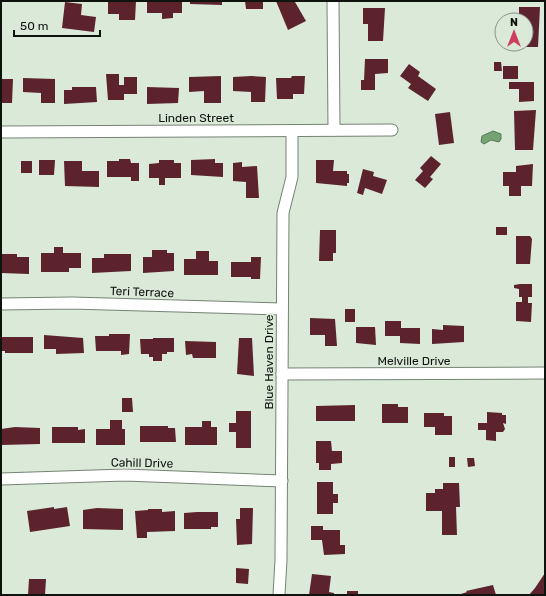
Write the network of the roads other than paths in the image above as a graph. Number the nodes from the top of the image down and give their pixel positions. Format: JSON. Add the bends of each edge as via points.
{"nodes":[{"id":1,"x":333,"y":1,"type":"edge"},
{"id":2,"x":334,"y":130,"type":"junction"},
{"id":3,"x":392,"y":130,"type":"dead end"},
{"id":4,"x":292,"y":131,"type":"junction"},
{"id":5,"x":1,"y":132,"type":"edge"},
{"id":6,"x":1,"y":304,"type":"edge"},
{"id":7,"x":282,"y":309,"type":"junction"},
{"id":8,"x":545,"y":373,"type":"edge"},
{"id":9,"x":282,"y":374,"type":"junction"},
{"id":10,"x":1,"y":479,"type":"edge"},
{"id":11,"x":282,"y":481,"type":"junction"},
{"id":12,"x":279,"y":595,"type":"edge"}],
"edges":[{"from":1,"to":2,"type":"street"},
{"from":2,"to":3,"type":"street","name":"Linden Street"},
{"from":2,"to":4,"type":"street","name":"Linden Street"},
{"from":4,"to":5,"type":"street","name":"Linden Street"},
{"from":4,"to":7,"type":"street","name":"Blue Haven Drive","via":[[292,177],[283,213]]},
{"from":6,"to":7,"type":"street","name":"Teri Terrace","via":[[72,303]]},
{"from":7,"to":9,"type":"street","name":"Blue Haven Drive"},
{"from":8,"to":9,"type":"street","name":"Melville Drive"},
{"from":9,"to":11,"type":"street","name":"Blue Haven Drive"},
{"from":10,"to":11,"type":"street","name":"Cahill Drive","via":[[125,475]]},
{"from":11,"to":12,"type":"street","name":"Blue Haven Drive"}]}
